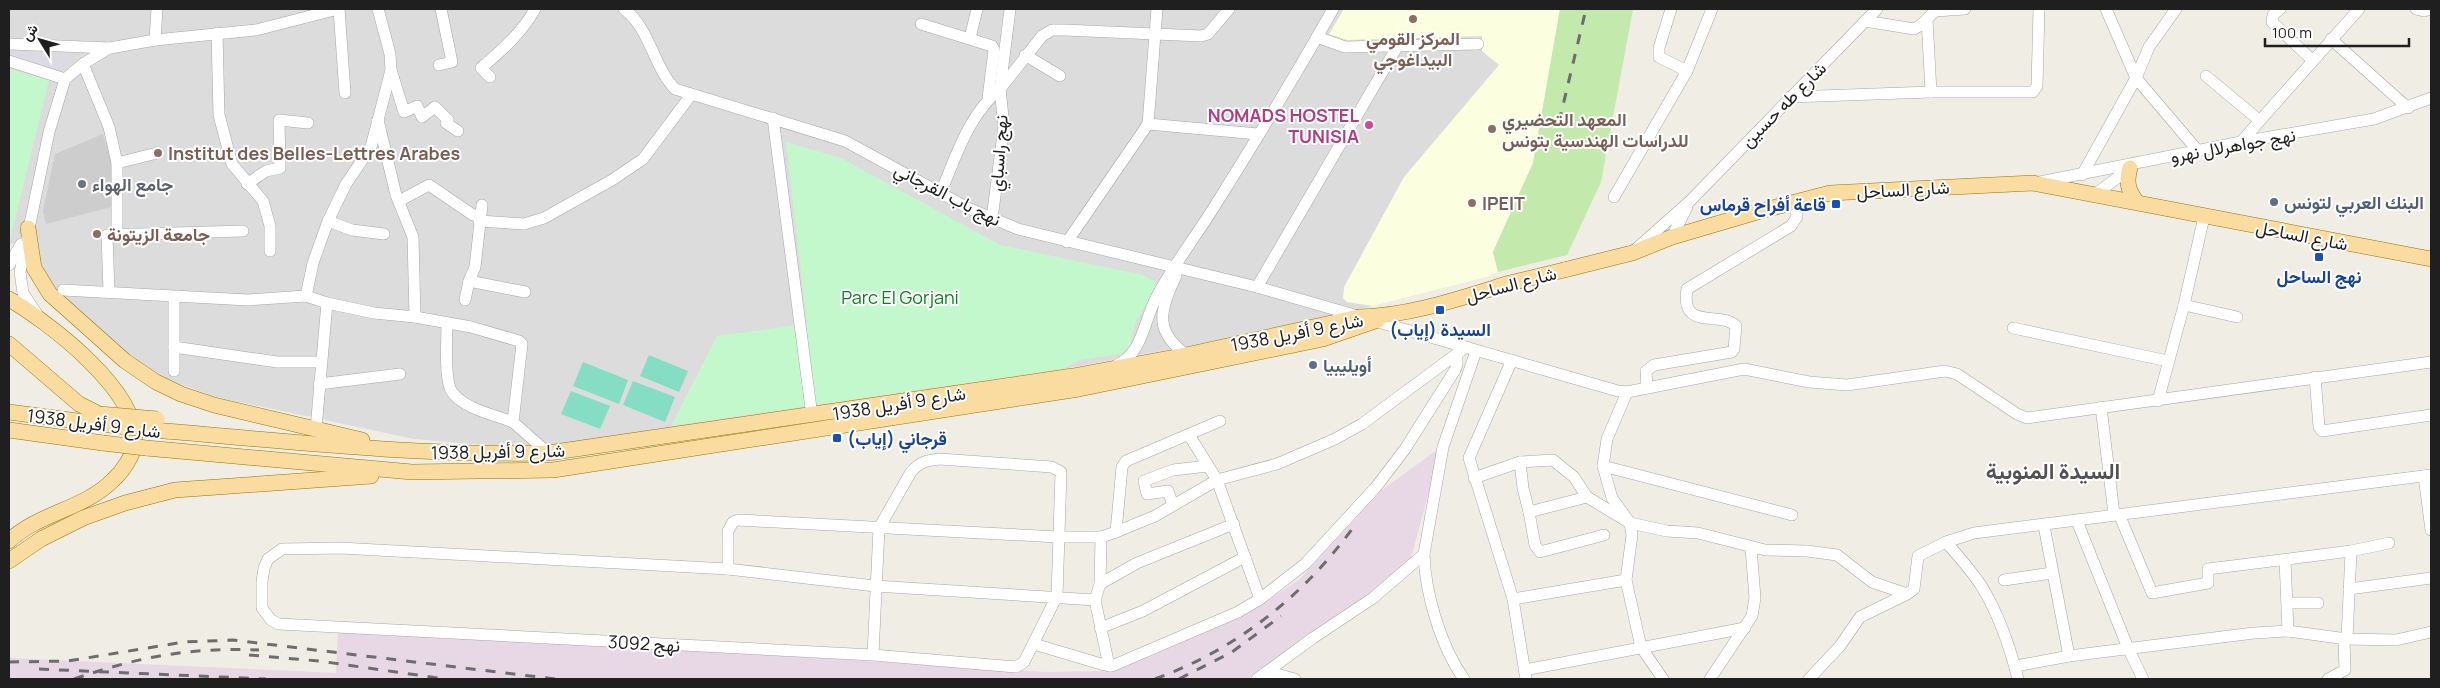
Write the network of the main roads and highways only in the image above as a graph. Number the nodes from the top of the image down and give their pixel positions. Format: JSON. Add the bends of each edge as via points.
{"nodes":[{"id":1,"x":2134,"y":166,"type":"road end"},
{"id":2,"x":2136,"y":201,"type":"junction"},
{"id":3,"x":28,"y":228,"type":"road end"},
{"id":4,"x":2431,"y":260,"type":"edge"},
{"id":5,"x":9,"y":299,"type":"edge"},
{"id":6,"x":1379,"y":319,"type":"junction"},
{"id":7,"x":1322,"y":332,"type":"junction"},
{"id":8,"x":9,"y":344,"type":"edge"},
{"id":9,"x":9,"y":357,"type":"edge"},
{"id":10,"x":1192,"y":359,"type":"junction"},
{"id":11,"x":58,"y":386,"type":"junction"},
{"id":12,"x":9,"y":412,"type":"edge"},
{"id":13,"x":99,"y":419,"type":"junction"},
{"id":14,"x":9,"y":430,"type":"edge"},
{"id":15,"x":412,"y":452,"type":"junction"},
{"id":16,"x":412,"y":472,"type":"junction"},
{"id":17,"x":9,"y":541,"type":"edge"},
{"id":18,"x":9,"y":561,"type":"edge"}],
"edges":[{"from":1,"to":2,"type":"main road","via":[[2128,185]]},
{"from":2,"to":4,"type":"main road","name":"شارع الساحل"},
{"from":2,"to":6,"type":"main road","name":"شارع الساحل","bridge":true,"via":[[2033,183],[1830,193],[1672,237],[1632,253]]},
{"from":3,"to":15,"type":"main road","via":[[34,268],[50,294],[140,371],[181,394],[214,405]]},
{"from":5,"to":17,"type":"main road","via":[[40,317],[116,390],[133,423],[135,443],[119,473],[104,488]]},
{"from":6,"to":7,"type":"main road","name":"شارع 9 أفريل 1938"},
{"from":6,"to":7,"type":"main road","name":"شارع 9 أفريل 1938","via":[[1359,316]]},
{"from":7,"to":10,"type":"main road","name":"شارع 9 أفريل 1938"},
{"from":8,"to":11,"type":"main road"},
{"from":9,"to":11,"type":"main road"},
{"from":10,"to":15,"type":"main road","name":"شارع 9 أفريل 1938","via":[[1112,367],[1073,376],[812,416],[548,453]]},
{"from":10,"to":16,"type":"main road","name":"شارع 9 أفريل 1938","via":[[1078,389],[553,470]]},
{"from":11,"to":13,"type":"main road"},
{"from":12,"to":13,"type":"main road","name":"شارع 9 أفريل 1938"},
{"from":13,"to":15,"type":"main road","name":"شارع 9 أفريل 1938","bridge":true},
{"from":14,"to":16,"type":"main road","name":"شارع 9 أفريل 1938","bridge":true,"via":[[146,448]]},
{"from":16,"to":18,"type":"main road","via":[[175,490],[83,518],[41,539]]}]}
